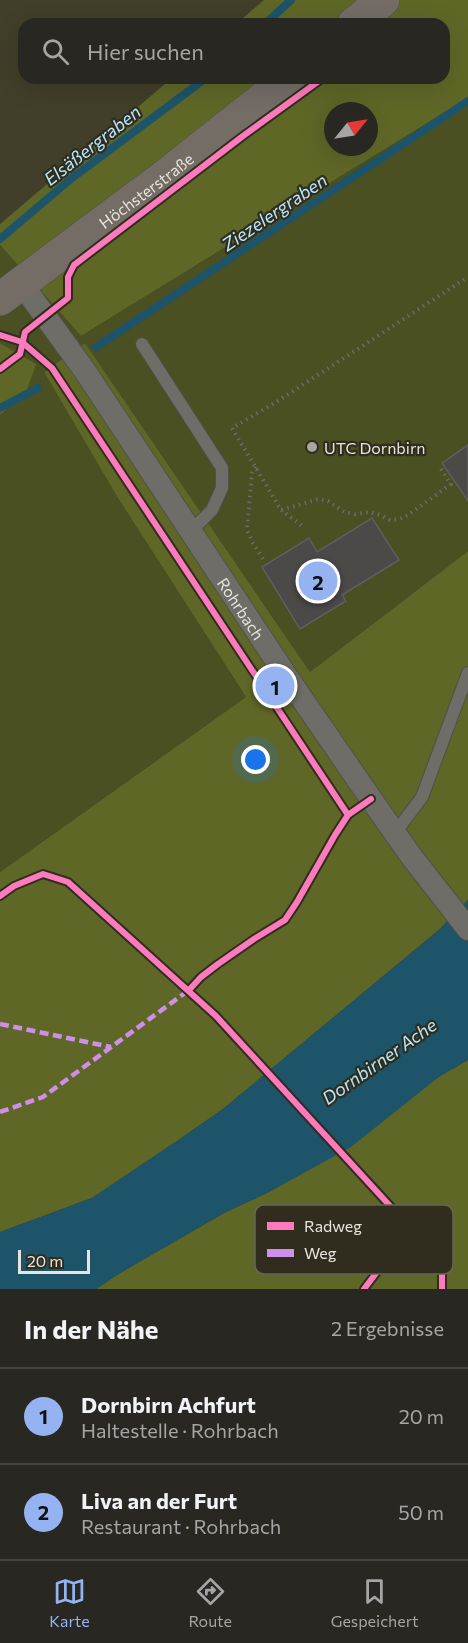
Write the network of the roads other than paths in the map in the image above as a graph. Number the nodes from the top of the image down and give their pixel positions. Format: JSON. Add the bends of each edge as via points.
{"nodes":[{"id":1,"x":383,"y":0,"type":"edge"},
{"id":2,"x":361,"y":18,"type":"edge"},
{"id":3,"x":281,"y":84,"type":"edge"},
{"id":4,"x":10,"y":291,"type":"edge"},
{"id":5,"x":142,"y":344,"type":"dead end"},
{"id":6,"x":191,"y":531,"type":"junction"},
{"id":7,"x":468,"y":673,"type":"edge"},
{"id":8,"x":395,"y":833,"type":"junction"},
{"id":9,"x":468,"y":929,"type":"edge"}],
"edges":[{"from":1,"to":2,"type":"main road"},
{"from":3,"to":4,"type":"main road","name":"Höchsterstraße"},
{"from":4,"to":6,"type":"street","name":"Rohrbach","via":[[85,371]]},
{"from":5,"to":6,"type":"lane","via":[[222,468],[222,488],[212,510]]},
{"from":6,"to":8,"type":"street","name":"Rohrbach"},
{"from":7,"to":8,"type":"lane","via":[[422,797]]},
{"from":8,"to":9,"type":"street","name":"Rohrbach"}]}
